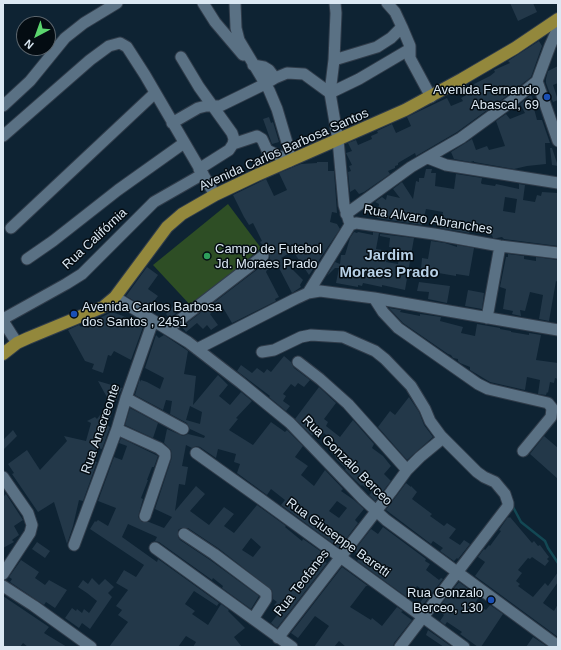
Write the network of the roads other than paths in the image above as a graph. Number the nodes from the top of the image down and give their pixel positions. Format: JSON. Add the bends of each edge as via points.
{"nodes":[{"id":1,"x":117,"y":3,"type":"edge"},
{"id":2,"x":203,"y":3,"type":"edge"},
{"id":3,"x":235,"y":3,"type":"edge"},
{"id":4,"x":335,"y":3,"type":"edge"},
{"id":5,"x":387,"y":3,"type":"edge"},
{"id":6,"x":557,"y":25,"type":"edge"},
{"id":7,"x":402,"y":27,"type":"junction"},
{"id":8,"x":410,"y":49,"type":"junction"},
{"id":9,"x":181,"y":57,"type":"dead end"},
{"id":10,"x":334,"y":60,"type":"junction"},
{"id":11,"x":253,"y":65,"type":"junction"},
{"id":12,"x":270,"y":81,"type":"junction"},
{"id":13,"x":537,"y":81,"type":"junction"},
{"id":14,"x":155,"y":93,"type":"junction"},
{"id":15,"x":330,"y":93,"type":"junction"},
{"id":16,"x":431,"y":97,"type":"junction"},
{"id":17,"x":3,"y":106,"type":"edge"},
{"id":18,"x":214,"y":106,"type":"junction"},
{"id":19,"x":172,"y":123,"type":"junction"},
{"id":20,"x":3,"y":136,"type":"edge"},
{"id":21,"x":338,"y":140,"type":"junction"},
{"id":22,"x":558,"y":141,"type":"edge"},
{"id":23,"x":184,"y":144,"type":"junction"},
{"id":24,"x":233,"y":144,"type":"junction"},
{"id":25,"x":428,"y":158,"type":"junction"},
{"id":26,"x":290,"y":161,"type":"junction"},
{"id":27,"x":201,"y":171,"type":"junction"},
{"id":28,"x":558,"y":183,"type":"edge"},
{"id":29,"x":215,"y":195,"type":"junction"},
{"id":30,"x":348,"y":220,"type":"junction"},
{"id":31,"x":11,"y":228,"type":"dead end"},
{"id":32,"x":500,"y":246,"type":"junction"},
{"id":33,"x":558,"y":253,"type":"edge"},
{"id":34,"x":263,"y":256,"type":"dead end"},
{"id":35,"x":27,"y":259,"type":"dead end"},
{"id":36,"x":308,"y":293,"type":"junction"},
{"id":37,"x":114,"y":298,"type":"junction"},
{"id":38,"x":374,"y":298,"type":"junction"},
{"id":39,"x":487,"y":318,"type":"junction"},
{"id":40,"x":3,"y":320,"type":"edge"},
{"id":41,"x":153,"y":321,"type":"junction"},
{"id":42,"x":168,"y":329,"type":"junction"},
{"id":43,"x":558,"y":330,"type":"edge"},
{"id":44,"x":17,"y":343,"type":"junction"},
{"id":45,"x":197,"y":349,"type":"junction"},
{"id":46,"x":262,"y":352,"type":"dead end"},
{"id":47,"x":3,"y":354,"type":"edge"},
{"id":48,"x":298,"y":362,"type":"dead end"},
{"id":49,"x":126,"y":398,"type":"junction"},
{"id":50,"x":117,"y":429,"type":"junction"},
{"id":51,"x":183,"y":429,"type":"dead end"},
{"id":52,"x":443,"y":438,"type":"junction"},
{"id":53,"x":523,"y":451,"type":"dead end"},
{"id":54,"x":196,"y":453,"type":"dead end"},
{"id":55,"x":407,"y":470,"type":"junction"},
{"id":56,"x":3,"y":477,"type":"edge"},
{"id":57,"x":376,"y":511,"type":"junction"},
{"id":58,"x":145,"y":516,"type":"dead end"},
{"id":59,"x":184,"y":534,"type":"dead end"},
{"id":60,"x":74,"y":545,"type":"dead end"},
{"id":61,"x":155,"y":548,"type":"dead end"},
{"id":62,"x":340,"y":557,"type":"junction"},
{"id":63,"x":458,"y":572,"type":"junction"},
{"id":64,"x":3,"y":574,"type":"edge"},
{"id":65,"x":3,"y":586,"type":"edge"},
{"id":66,"x":423,"y":617,"type":"junction"},
{"id":67,"x":253,"y":619,"type":"junction"},
{"id":68,"x":278,"y":638,"type":"junction"},
{"id":69,"x":558,"y":646,"type":"edge"},
{"id":70,"x":91,"y":647,"type":"edge"},
{"id":71,"x":292,"y":647,"type":"edge"},
{"id":72,"x":400,"y":647,"type":"edge"},
{"id":73,"x":464,"y":647,"type":"edge"}],
"edges":[{"from":1,"to":17,"type":"street","via":[[64,38],[30,81]]},
{"from":2,"to":11,"type":"street","via":[[228,39]]},
{"from":3,"to":11,"type":"street","via":[[239,40]]},
{"from":4,"to":10,"type":"street"},
{"from":5,"to":7,"type":"street","via":[[395,12]]},
{"from":6,"to":13,"type":"street"},
{"from":6,"to":16,"type":"main road","name":"Avenida Carlos Barbosa Santos"},
{"from":7,"to":8,"type":"street"},
{"from":7,"to":10,"type":"street","via":[[377,47]]},
{"from":8,"to":15,"type":"street"},
{"from":8,"to":16,"type":"street","via":[[410,58]]},
{"from":9,"to":18,"type":"street"},
{"from":10,"to":15,"type":"street"},
{"from":11,"to":12,"type":"street","via":[[269,70]]},
{"from":12,"to":15,"type":"street","via":[[287,74],[304,74]]},
{"from":12,"to":18,"type":"street","via":[[220,106]]},
{"from":12,"to":26,"type":"street","via":[[269,90],[282,124]]},
{"from":13,"to":22,"type":"street"},
{"from":13,"to":25,"type":"street","via":[[478,126]]},
{"from":14,"to":19,"type":"street"},
{"from":14,"to":20,"type":"street","via":[[127,47],[120,43],[109,46]]},
{"from":14,"to":31,"type":"street"},
{"from":15,"to":21,"type":"street"},
{"from":16,"to":21,"type":"main road","name":"Avenida Carlos Barbosa Santos"},
{"from":18,"to":19,"type":"street","via":[[198,108]]},
{"from":18,"to":24,"type":"street","via":[[232,133]]},
{"from":19,"to":23,"type":"street"},
{"from":21,"to":26,"type":"main road","name":"Avenida Carlos Barbosa Santos"},
{"from":21,"to":30,"type":"street","via":[[343,198]]},
{"from":23,"to":27,"type":"street"},
{"from":23,"to":35,"type":"street"},
{"from":24,"to":26,"type":"street","via":[[257,136],[262,139],[267,150]]},
{"from":24,"to":27,"type":"street","name":"Rua Califórnia","via":[[229,150]]},
{"from":25,"to":28,"type":"street","via":[[456,167]]},
{"from":25,"to":30,"type":"street","via":[[398,176]]},
{"from":26,"to":29,"type":"main road","name":"Avenida Carlos Barbosa Santos"},
{"from":27,"to":29,"type":"street"},
{"from":27,"to":40,"type":"street","name":"Rua Califórnia","via":[[154,202],[82,274]]},
{"from":29,"to":37,"type":"main road","name":"Avenida Carlos Barbosa Santos","via":[[182,214],[167,227]]},
{"from":30,"to":32,"type":"street","name":"Rua Alvaro Abranches"},
{"from":30,"to":36,"type":"street","name":"Rua Alvaro Abranches"},
{"from":32,"to":33,"type":"street","name":"Rua Alvaro Abranches"},
{"from":32,"to":39,"type":"street"},
{"from":34,"to":42,"type":"street"},
{"from":36,"to":38,"type":"street","via":[[320,291]]},
{"from":36,"to":45,"type":"street"},
{"from":37,"to":41,"type":"street","name":"Rua Gonzalo Berceo"},
{"from":37,"to":44,"type":"main road","name":"Avenida Carlos Barbosa Santos","via":[[103,307]]},
{"from":38,"to":39,"type":"street"},
{"from":38,"to":53,"type":"street","via":[[398,328],[478,384],[488,389],[548,403],[552,408],[551,417]]},
{"from":39,"to":43,"type":"street"},
{"from":40,"to":44,"type":"street","name":"Rua Califórnia"},
{"from":41,"to":42,"type":"street","name":"Rua Gonzalo Berceo"},
{"from":41,"to":49,"type":"street","name":"Rua Anacreonte"},
{"from":42,"to":45,"type":"street","name":"Rua Gonzalo Berceo"},
{"from":44,"to":47,"type":"main road","name":"Avenida Carlos Barbosa Santos"},
{"from":45,"to":57,"type":"street","name":"Rua Gonzalo Berceo","via":[[290,423]]},
{"from":46,"to":52,"type":"street","via":[[274,350],[311,335],[343,337],[375,351],[406,380]]},
{"from":48,"to":55,"type":"street","via":[[348,404]]},
{"from":49,"to":50,"type":"street","name":"Rua Anacreonte"},
{"from":49,"to":51,"type":"street"},
{"from":50,"to":58,"type":"street","via":[[160,448],[165,453]]},
{"from":50,"to":60,"type":"street","name":"Rua Anacreonte"},
{"from":52,"to":55,"type":"street","name":"Rua Teofanes"},
{"from":52,"to":63,"type":"street","via":[[480,475],[495,482],[508,502],[508,506]]},
{"from":54,"to":62,"type":"street","name":"Rua Giuseppe Baretti"},
{"from":55,"to":57,"type":"street","name":"Rua Teofanes"},
{"from":56,"to":64,"type":"street","via":[[28,514],[32,526]]},
{"from":57,"to":62,"type":"street","name":"Rua Teofanes"},
{"from":57,"to":63,"type":"street","name":"Rua Gonzalo Berceo"},
{"from":59,"to":67,"type":"street","via":[[266,593],[266,599]]},
{"from":61,"to":67,"type":"street"},
{"from":62,"to":66,"type":"street","name":"Rua Giuseppe Baretti"},
{"from":62,"to":68,"type":"street","name":"Rua Teofanes"},
{"from":63,"to":66,"type":"street"},
{"from":63,"to":69,"type":"street","name":"Rua Gonzalo Berceo"},
{"from":65,"to":70,"type":"street"},
{"from":66,"to":72,"type":"street"},
{"from":66,"to":73,"type":"street","name":"Rua Giuseppe Baretti"},
{"from":67,"to":68,"type":"street"},
{"from":68,"to":71,"type":"street"}]}
